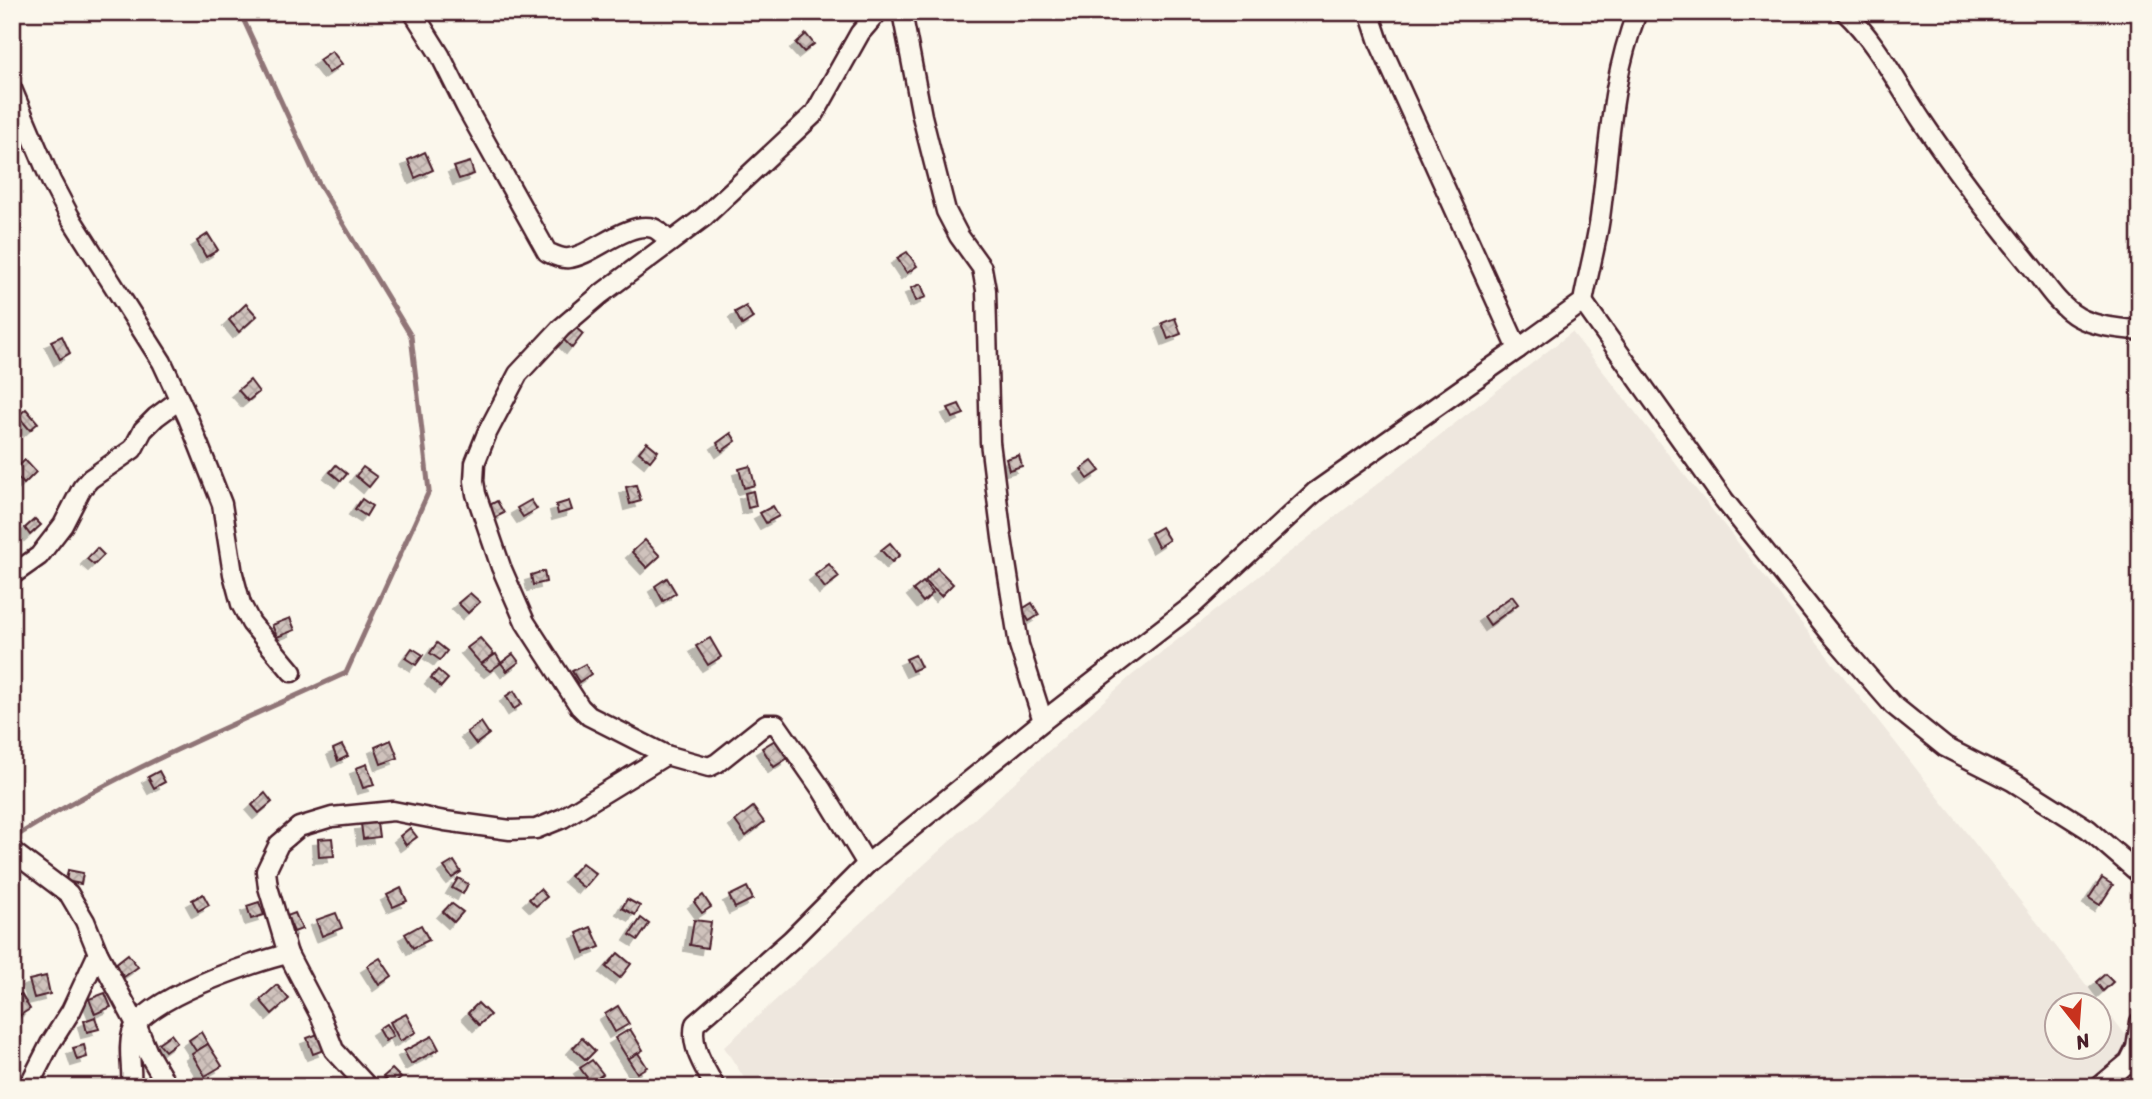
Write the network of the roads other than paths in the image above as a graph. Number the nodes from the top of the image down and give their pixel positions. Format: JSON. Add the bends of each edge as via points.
{"nodes":[{"id":1,"x":413,"y":12,"type":"edge"},
{"id":2,"x":878,"y":12,"type":"edge"},
{"id":3,"x":902,"y":12,"type":"edge"},
{"id":4,"x":1369,"y":12,"type":"edge"},
{"id":5,"x":1637,"y":12,"type":"edge"},
{"id":6,"x":1845,"y":12,"type":"edge"},
{"id":7,"x":12,"y":89,"type":"edge"},
{"id":8,"x":670,"y":242,"type":"junction"},
{"id":9,"x":1583,"y":302,"type":"junction"},
{"id":10,"x":2140,"y":331,"type":"edge"},
{"id":11,"x":1518,"y":349,"type":"junction"},
{"id":12,"x":179,"y":400,"type":"junction"},
{"id":13,"x":12,"y":575,"type":"edge"},
{"id":14,"x":292,"y":672,"type":"dead end"},
{"id":15,"x":1044,"y":721,"type":"junction"},
{"id":16,"x":666,"y":755,"type":"junction"},
{"id":17,"x":12,"y":851,"type":"edge"},
{"id":18,"x":867,"y":864,"type":"junction"},
{"id":19,"x":2140,"y":874,"type":"edge"},
{"id":20,"x":98,"y":953,"type":"junction"},
{"id":21,"x":288,"y":954,"type":"junction"},
{"id":22,"x":2140,"y":1022,"type":"edge"},
{"id":23,"x":136,"y":1024,"type":"junction"},
{"id":24,"x":28,"y":1087,"type":"edge"},
{"id":25,"x":131,"y":1087,"type":"edge"},
{"id":26,"x":168,"y":1087,"type":"edge"},
{"id":27,"x":368,"y":1087,"type":"edge"},
{"id":28,"x":715,"y":1087,"type":"edge"},
{"id":29,"x":2099,"y":1087,"type":"edge"}],
"edges":[{"from":1,"to":8,"type":"street","via":[[547,251],[570,258],[644,227],[656,229]]},
{"from":2,"to":8,"type":"street","via":[[860,33],[815,113],[704,217]]},
{"from":3,"to":15,"type":"street","via":[[946,211],[982,268],[990,442],[1002,538],[1019,645]]},
{"from":4,"to":11,"type":"street"},
{"from":5,"to":9,"type":"street","via":[[1619,64],[1600,219]]},
{"from":6,"to":10,"type":"street","via":[[1871,40],[1924,125],[2057,298],[2074,316],[2092,324]]},
{"from":7,"to":12,"type":"street","via":[[70,217],[162,362]]},
{"from":8,"to":16,"type":"street","via":[[561,328],[518,374],[487,433],[475,463],[474,481],[501,567],[525,622],[580,707]]},
{"from":9,"to":11,"type":"street"},
{"from":9,"to":19,"type":"street","via":[[1724,500],[1893,705],[1945,747],[2012,781],[2088,829]]},
{"from":11,"to":15,"type":"street","via":[[1315,492],[1193,605]]},
{"from":12,"to":13,"type":"street","via":[[156,417],[133,449],[90,479],[63,526],[39,555]]},
{"from":12,"to":14,"type":"street","via":[[222,505],[240,604]]},
{"from":15,"to":18,"type":"street"},
{"from":16,"to":18,"type":"street","via":[[709,767],[766,724],[776,724]]},
{"from":16,"to":21,"type":"street","via":[[563,818],[536,829],[510,830],[393,811],[332,817],[299,827],[279,844],[267,871]]},
{"from":17,"to":20,"type":"street","via":[[69,894]]},
{"from":18,"to":28,"type":"street","via":[[791,940],[695,1024],[696,1051]]},
{"from":20,"to":23,"type":"street"},
{"from":20,"to":24,"type":"street"},
{"from":21,"to":23,"type":"street","via":[[214,978],[157,1007]]},
{"from":21,"to":27,"type":"street","via":[[334,1050]]},
{"from":22,"to":29,"type":"street","via":[[2129,1062]]},
{"from":23,"to":25,"type":"street","via":[[130,1048]]},
{"from":23,"to":26,"type":"street"}]}
